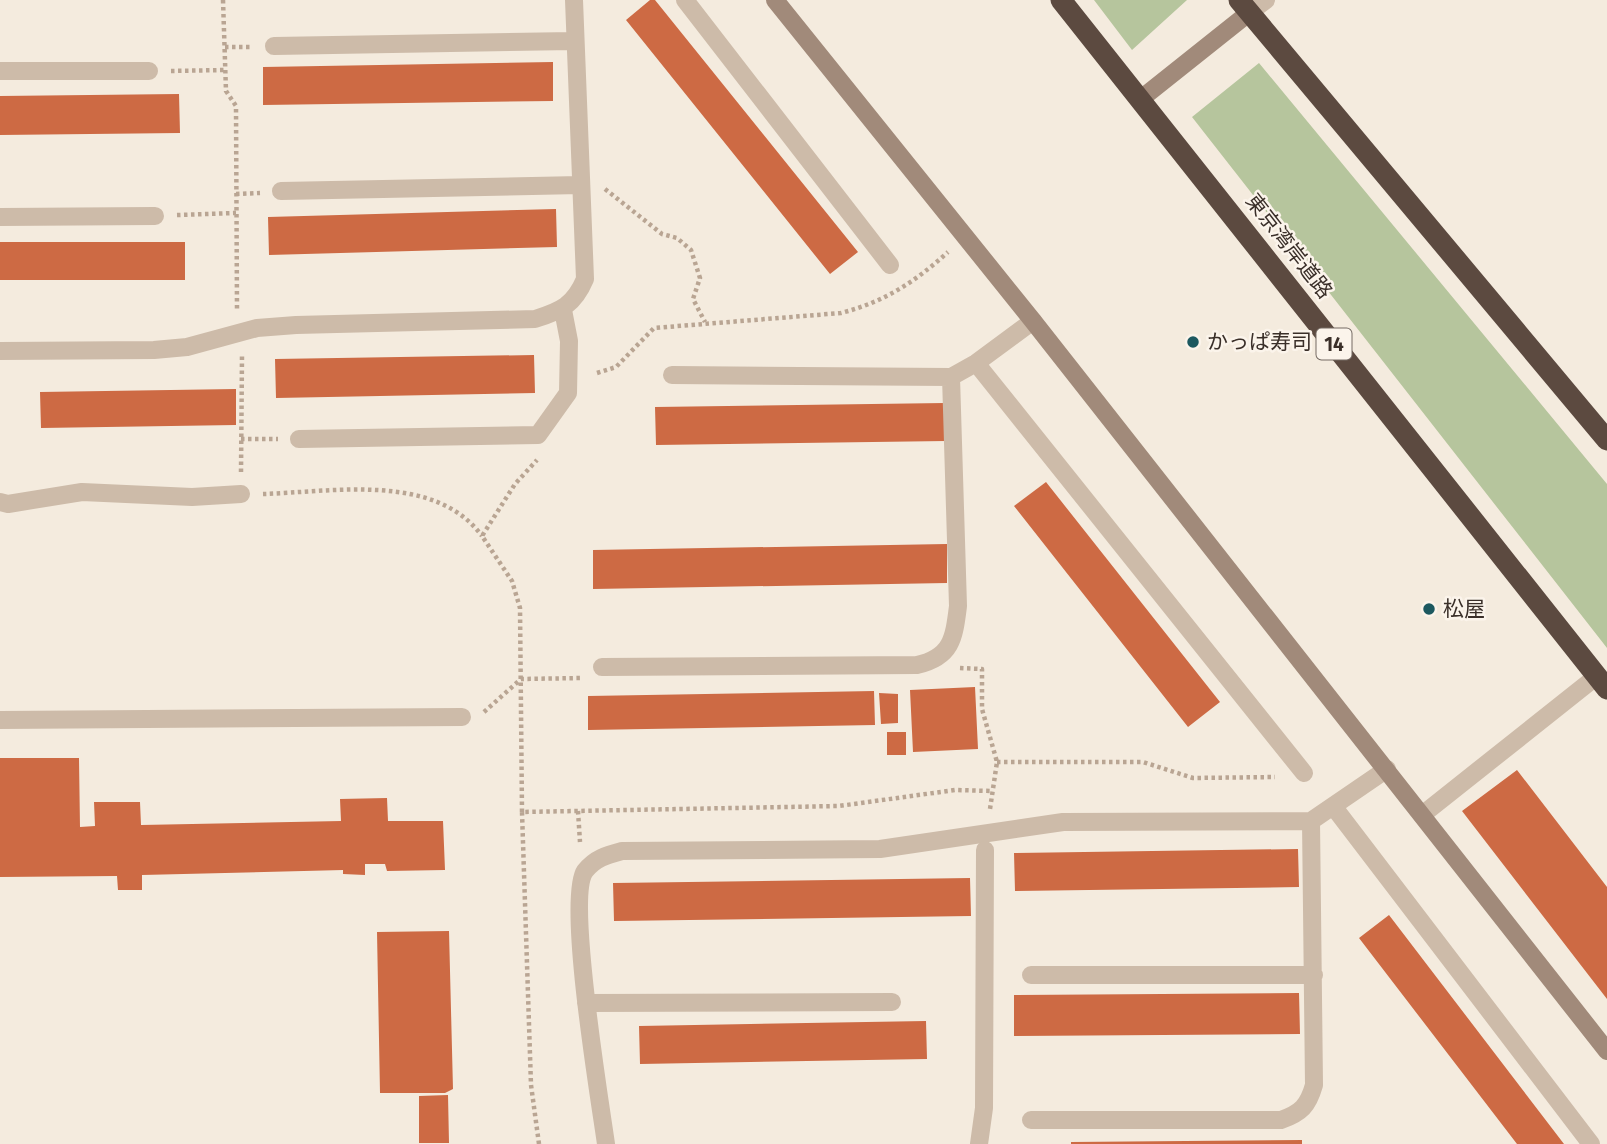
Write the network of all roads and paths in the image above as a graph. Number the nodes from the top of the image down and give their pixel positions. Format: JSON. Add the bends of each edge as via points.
{"nodes":[{"id":1,"x":223,"y":0,"type":"edge"},
{"id":2,"x":574,"y":0,"type":"edge"},
{"id":3,"x":685,"y":0,"type":"edge"},
{"id":4,"x":775,"y":0,"type":"edge"},
{"id":5,"x":1061,"y":0,"type":"edge"},
{"id":6,"x":1252,"y":4,"type":"edge"},
{"id":7,"x":573,"y":41,"type":"junction"},
{"id":8,"x":274,"y":46,"type":"dead end"},
{"id":9,"x":226,"y":70,"type":"junction"},
{"id":10,"x":0,"y":71,"type":"edge"},
{"id":11,"x":149,"y":71,"type":"joint"},
{"id":12,"x":1142,"y":98,"type":"junction"},
{"id":13,"x":580,"y":185,"type":"junction"},
{"id":14,"x":281,"y":191,"type":"dead end"},
{"id":15,"x":236,"y":213,"type":"junction"},
{"id":16,"x":155,"y":216,"type":"joint"},
{"id":17,"x":0,"y":218,"type":"edge"},
{"id":18,"x":948,"y":253,"type":"dead end"},
{"id":19,"x":890,"y":265,"type":"dead end"},
{"id":20,"x":564,"y":310,"type":"junction"},
{"id":21,"x":237,"y":311,"type":"dead end"},
{"id":22,"x":1033,"y":321,"type":"junction"},
{"id":23,"x":705,"y":322,"type":"junction"},
{"id":24,"x":242,"y":350,"type":"dead end"},
{"id":25,"x":0,"y":351,"type":"edge"},
{"id":26,"x":976,"y":363,"type":"junction"},
{"id":27,"x":593,"y":365,"type":"dead end"},
{"id":28,"x":597,"y":373,"type":"junction"},
{"id":29,"x":672,"y":375,"type":"dead end"},
{"id":30,"x":951,"y":377,"type":"junction"},
{"id":31,"x":592,"y":382,"type":"dead end"},
{"id":32,"x":241,"y":439,"type":"junction"},
{"id":33,"x":299,"y":439,"type":"joint"},
{"id":34,"x":1607,"y":440,"type":"edge"},
{"id":35,"x":542,"y":455,"type":"dead end"},
{"id":36,"x":241,"y":494,"type":"junction"},
{"id":37,"x":0,"y":502,"type":"edge"},
{"id":38,"x":482,"y":536,"type":"junction"},
{"id":39,"x":945,"y":652,"type":"junction"},
{"id":40,"x":602,"y":667,"type":"joint"},
{"id":41,"x":521,"y":679,"type":"junction"},
{"id":42,"x":1602,"y":682,"type":"edge"},
{"id":43,"x":462,"y":717,"type":"joint"},
{"id":44,"x":0,"y":720,"type":"edge"},
{"id":45,"x":998,"y":762,"type":"junction"},
{"id":46,"x":1387,"y":769,"type":"junction"},
{"id":47,"x":1304,"y":773,"type":"dead end"},
{"id":48,"x":1285,"y":777,"type":"dead end"},
{"id":49,"x":1333,"y":806,"type":"junction"},
{"id":50,"x":578,"y":811,"type":"dead end"},
{"id":51,"x":522,"y":813,"type":"dead end"},
{"id":52,"x":1422,"y":814,"type":"junction"},
{"id":53,"x":989,"y":819,"type":"dead end"},
{"id":54,"x":1311,"y":821,"type":"junction"},
{"id":55,"x":985,"y":850,"type":"dead end"},
{"id":56,"x":581,"y":852,"type":"dead end"},
{"id":57,"x":1031,"y":975,"type":"dead end"},
{"id":58,"x":1314,"y":975,"type":"junction"},
{"id":59,"x":892,"y":1002,"type":"dead end"},
{"id":60,"x":586,"y":1003,"type":"junction"},
{"id":61,"x":1607,"y":1051,"type":"edge"},
{"id":62,"x":1031,"y":1120,"type":"dead end"},
{"id":63,"x":606,"y":1144,"type":"edge"},
{"id":64,"x":979,"y":1144,"type":"edge"},
{"id":65,"x":1591,"y":1144,"type":"edge"}],
"edges":[{"from":1,"to":9,"type":"path"},
{"from":2,"to":7,"type":"street"},
{"from":3,"to":19,"type":"street"},
{"from":4,"to":22,"type":"street"},
{"from":5,"to":12,"type":"highway","name":"東京湾岸道路","number":"14"},
{"from":6,"to":12,"type":"street"},
{"from":6,"to":34,"type":"highway"},
{"from":7,"to":8,"type":"street"},
{"from":7,"to":13,"type":"street"},
{"from":9,"to":11,"type":"path"},
{"from":9,"to":15,"type":"path","via":[[226,91],[236,106]]},
{"from":10,"to":11,"type":"street"},
{"from":12,"to":42,"type":"highway","name":"東京湾岸道路","number":"14"},
{"from":13,"to":14,"type":"street"},
{"from":13,"to":20,"type":"street","via":[[585,279],[578,297]]},
{"from":13,"to":23,"type":"path","via":[[611,192],[662,234],[677,238],[691,250],[700,278],[693,299]]},
{"from":15,"to":16,"type":"path"},
{"from":15,"to":21,"type":"path"},
{"from":16,"to":17,"type":"street"},
{"from":18,"to":23,"type":"path","via":[[922,276],[870,306],[841,313]]},
{"from":20,"to":25,"type":"street","via":[[535,319],[257,328],[154,350]]},
{"from":20,"to":33,"type":"street","via":[[569,341],[568,393],[538,435]]},
{"from":22,"to":26,"type":"street"},
{"from":22,"to":46,"type":"street"},
{"from":23,"to":28,"type":"path","via":[[654,328],[616,367]]},
{"from":24,"to":32,"type":"path"},
{"from":26,"to":30,"type":"street"},
{"from":26,"to":47,"type":"street"},
{"from":27,"to":28,"type":"path"},
{"from":28,"to":31,"type":"path"},
{"from":29,"to":30,"type":"street"},
{"from":30,"to":39,"type":"street","via":[[958,607],[955,635]]},
{"from":32,"to":33,"type":"path"},
{"from":32,"to":36,"type":"path"},
{"from":35,"to":38,"type":"path","via":[[515,484]]},
{"from":36,"to":37,"type":"street","via":[[192,497],[82,492]]},
{"from":36,"to":38,"type":"path","via":[[399,493],[438,501],[472,522]]},
{"from":38,"to":41,"type":"path","via":[[512,580],[520,608]]},
{"from":39,"to":40,"type":"street","via":[[933,662],[917,665]]},
{"from":39,"to":45,"type":"path","via":[[960,668],[982,668],[982,709]]},
{"from":40,"to":41,"type":"path","via":[[603,678]]},
{"from":41,"to":43,"type":"path","via":[[474,720]]},
{"from":41,"to":51,"type":"path"},
{"from":42,"to":52,"type":"street"},
{"from":43,"to":44,"type":"street"},
{"from":45,"to":48,"type":"path","via":[[1143,762],[1193,778]]},
{"from":45,"to":53,"type":"path"},
{"from":46,"to":49,"type":"street"},
{"from":46,"to":52,"type":"street"},
{"from":49,"to":54,"type":"street"},
{"from":49,"to":65,"type":"street"},
{"from":50,"to":56,"type":"path"},
{"from":52,"to":61,"type":"street"},
{"from":54,"to":58,"type":"street"},
{"from":54,"to":60,"type":"street","via":[[1063,822],[880,849],[622,851],[600,857],[584,873],[577,896]]},
{"from":55,"to":64,"type":"street","via":[[984,1108]]},
{"from":57,"to":58,"type":"street"},
{"from":58,"to":62,"type":"street","via":[[1314,1085],[1300,1113],[1281,1120]]},
{"from":59,"to":60,"type":"street"},
{"from":60,"to":63,"type":"street"}]}
